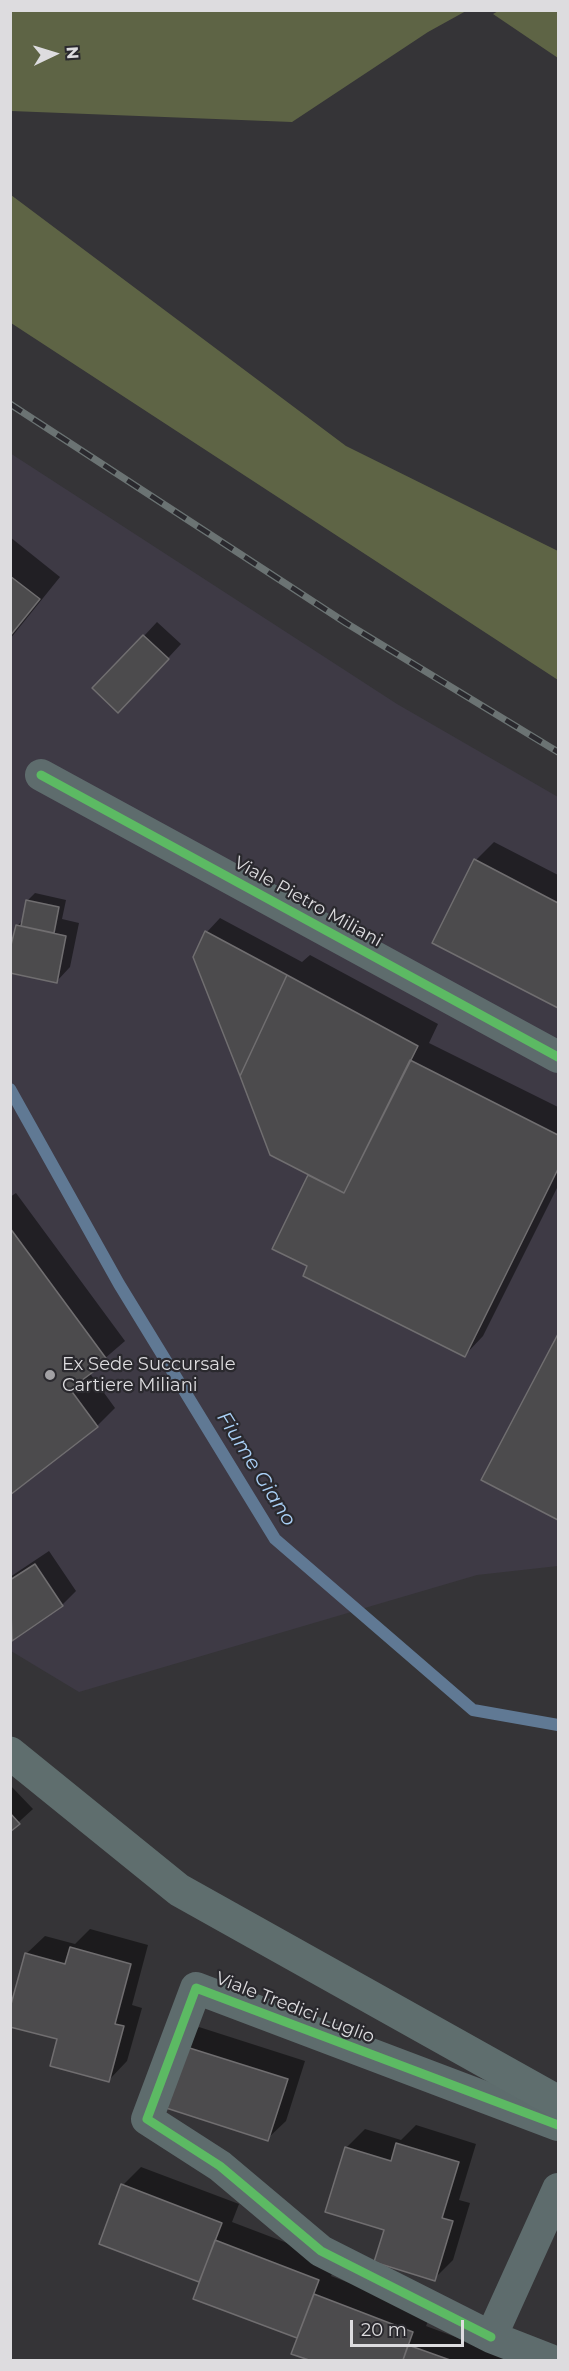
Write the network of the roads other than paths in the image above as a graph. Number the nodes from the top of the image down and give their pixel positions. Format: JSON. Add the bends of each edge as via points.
{"nodes":[{"id":1,"x":41,"y":775,"type":"dead end"},
{"id":2,"x":558,"y":1057,"type":"edge"},
{"id":3,"x":10,"y":1753,"type":"edge"},
{"id":4,"x":558,"y":2102,"type":"edge"},
{"id":5,"x":558,"y":2125,"type":"edge"},
{"id":6,"x":558,"y":2189,"type":"edge"},
{"id":7,"x":490,"y":2337,"type":"junction"},
{"id":8,"x":550,"y":2361,"type":"edge"}],
"edges":[{"from":1,"to":2,"type":"street","name":"Viale Pietro Miliani"},
{"from":3,"to":4,"type":"main road","name":"Viale Tredici Luglio","via":[[179,1890]]},
{"from":5,"to":7,"type":"street","name":"Viale Tredici Luglio","via":[[196,1988],[147,2119],[220,2166],[321,2251]]},
{"from":6,"to":7,"type":"street"},
{"from":7,"to":8,"type":"street"}]}
